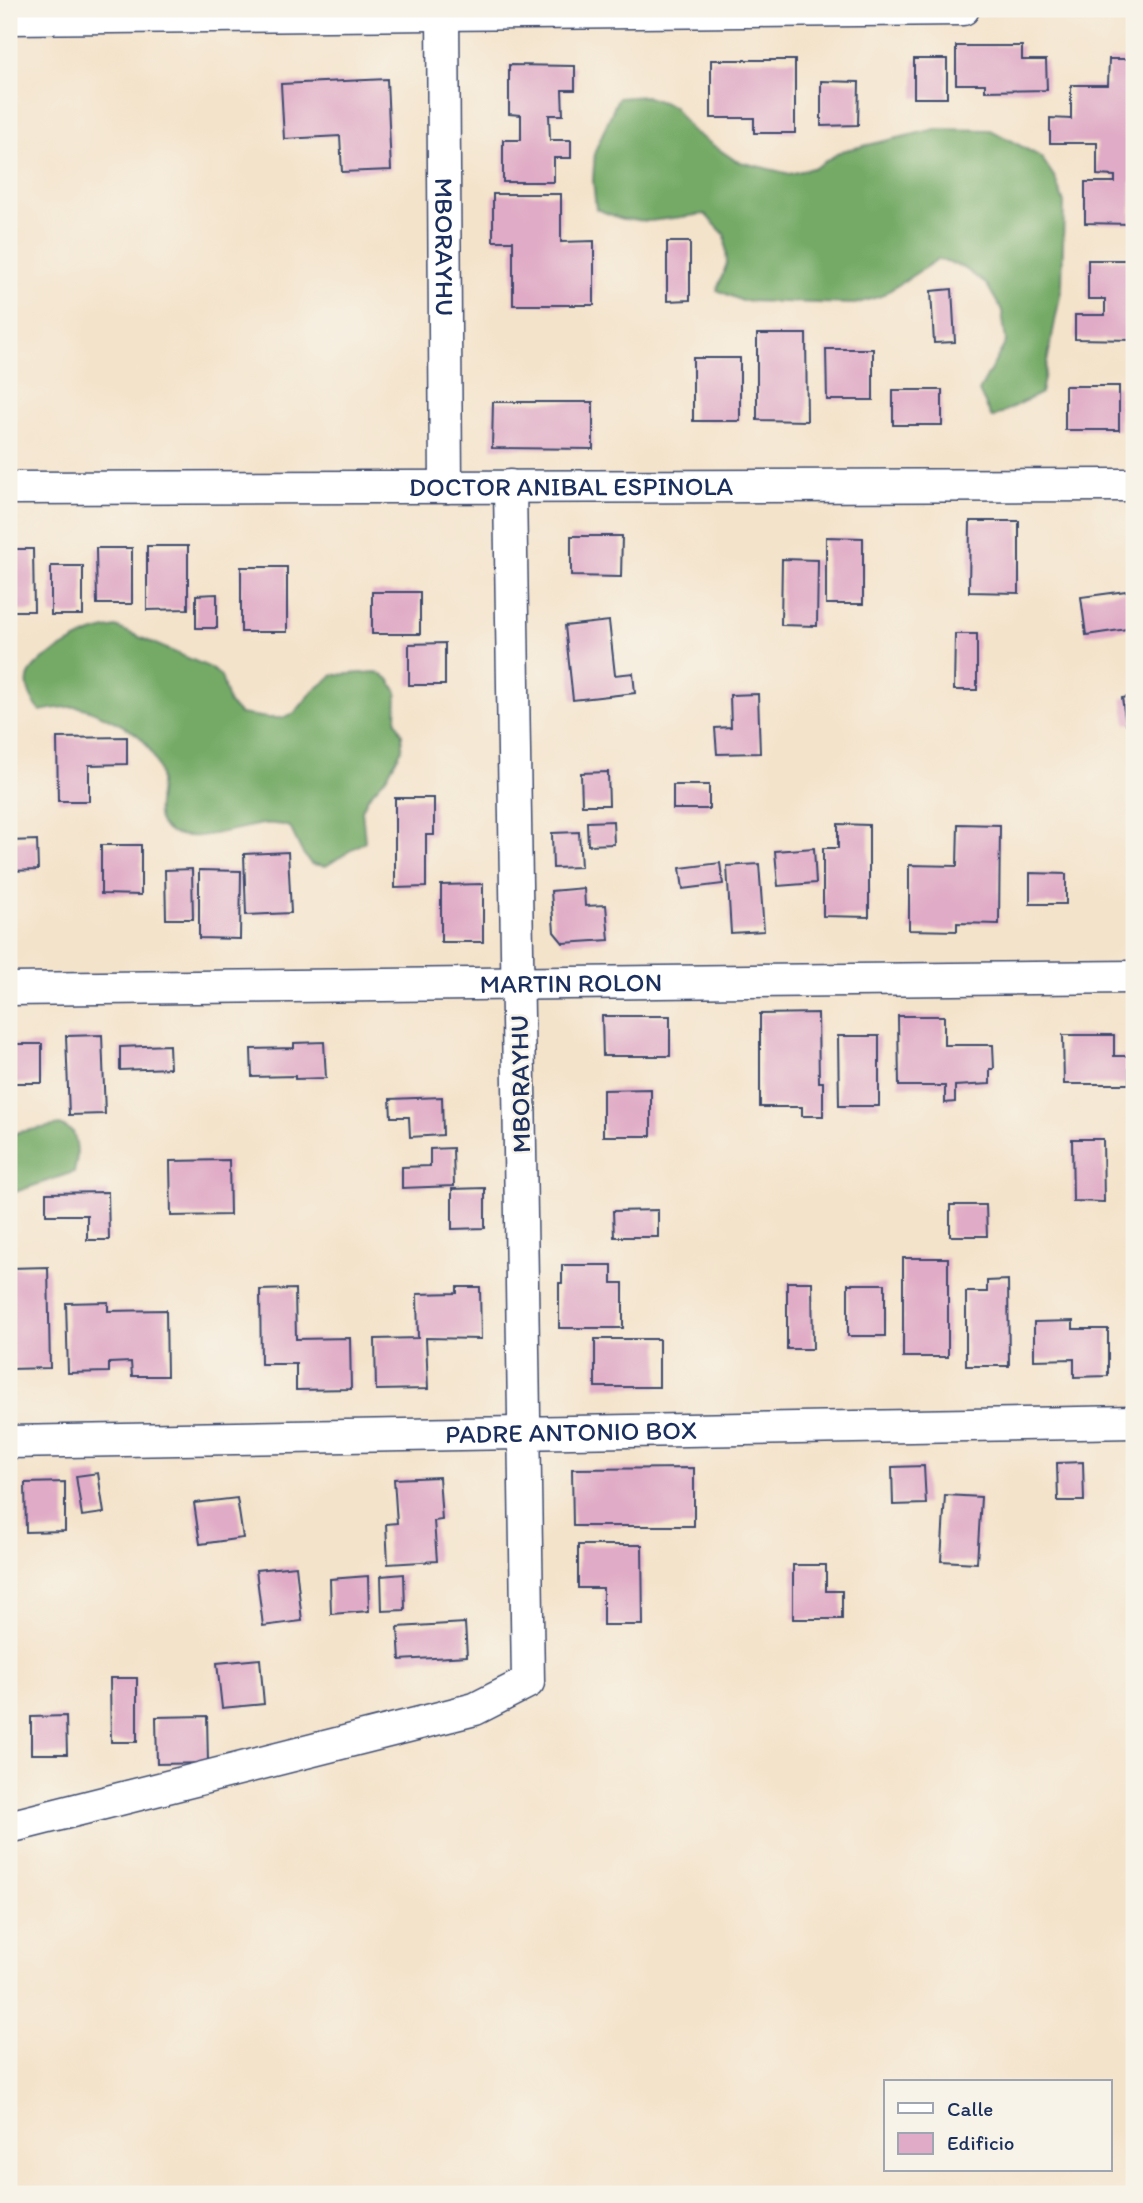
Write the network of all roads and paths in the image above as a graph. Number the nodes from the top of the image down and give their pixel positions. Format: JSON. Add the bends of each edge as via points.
{"nodes":[{"id":1,"x":963,"y":9,"type":"edge"},
{"id":2,"x":443,"y":11,"type":"edge"},
{"id":3,"x":9,"y":18,"type":"edge"},
{"id":4,"x":1134,"y":485,"type":"edge"},
{"id":5,"x":446,"y":486,"type":"junction"},
{"id":6,"x":510,"y":486,"type":"junction"},
{"id":7,"x":9,"y":488,"type":"edge"},
{"id":8,"x":1134,"y":976,"type":"edge"},
{"id":9,"x":518,"y":983,"type":"junction"},
{"id":10,"x":9,"y":989,"type":"edge"},
{"id":11,"x":1134,"y":1422,"type":"edge"},
{"id":12,"x":525,"y":1433,"type":"junction"},
{"id":13,"x":9,"y":1442,"type":"edge"},
{"id":14,"x":9,"y":1828,"type":"edge"}],
"edges":[{"from":1,"to":2,"type":"street"},
{"from":2,"to":3,"type":"street"},
{"from":2,"to":5,"type":"street","name":"MBORAYHU"},
{"from":4,"to":6,"type":"street","name":"DOCTOR ANIBAL ESPINOLA"},
{"from":5,"to":6,"type":"street","name":"DOCTOR ANIBAL ESPINOLA"},
{"from":5,"to":7,"type":"street","name":"DOCTOR ANIBAL ESPINOLA"},
{"from":6,"to":9,"type":"street","name":"MBORAYHU"},
{"from":8,"to":9,"type":"street","name":"MARTIN ROLON"},
{"from":9,"to":10,"type":"street","name":"MARTIN ROLON"},
{"from":9,"to":12,"type":"street","name":"MBORAYHU"},
{"from":11,"to":12,"type":"street","name":"PADRE ANTONIO BOX"},
{"from":12,"to":13,"type":"street","name":"PADRE ANTONIO BOX"},
{"from":12,"to":14,"type":"street","name":"MBORAYHU","via":[[528,1682],[475,1709]]}]}
